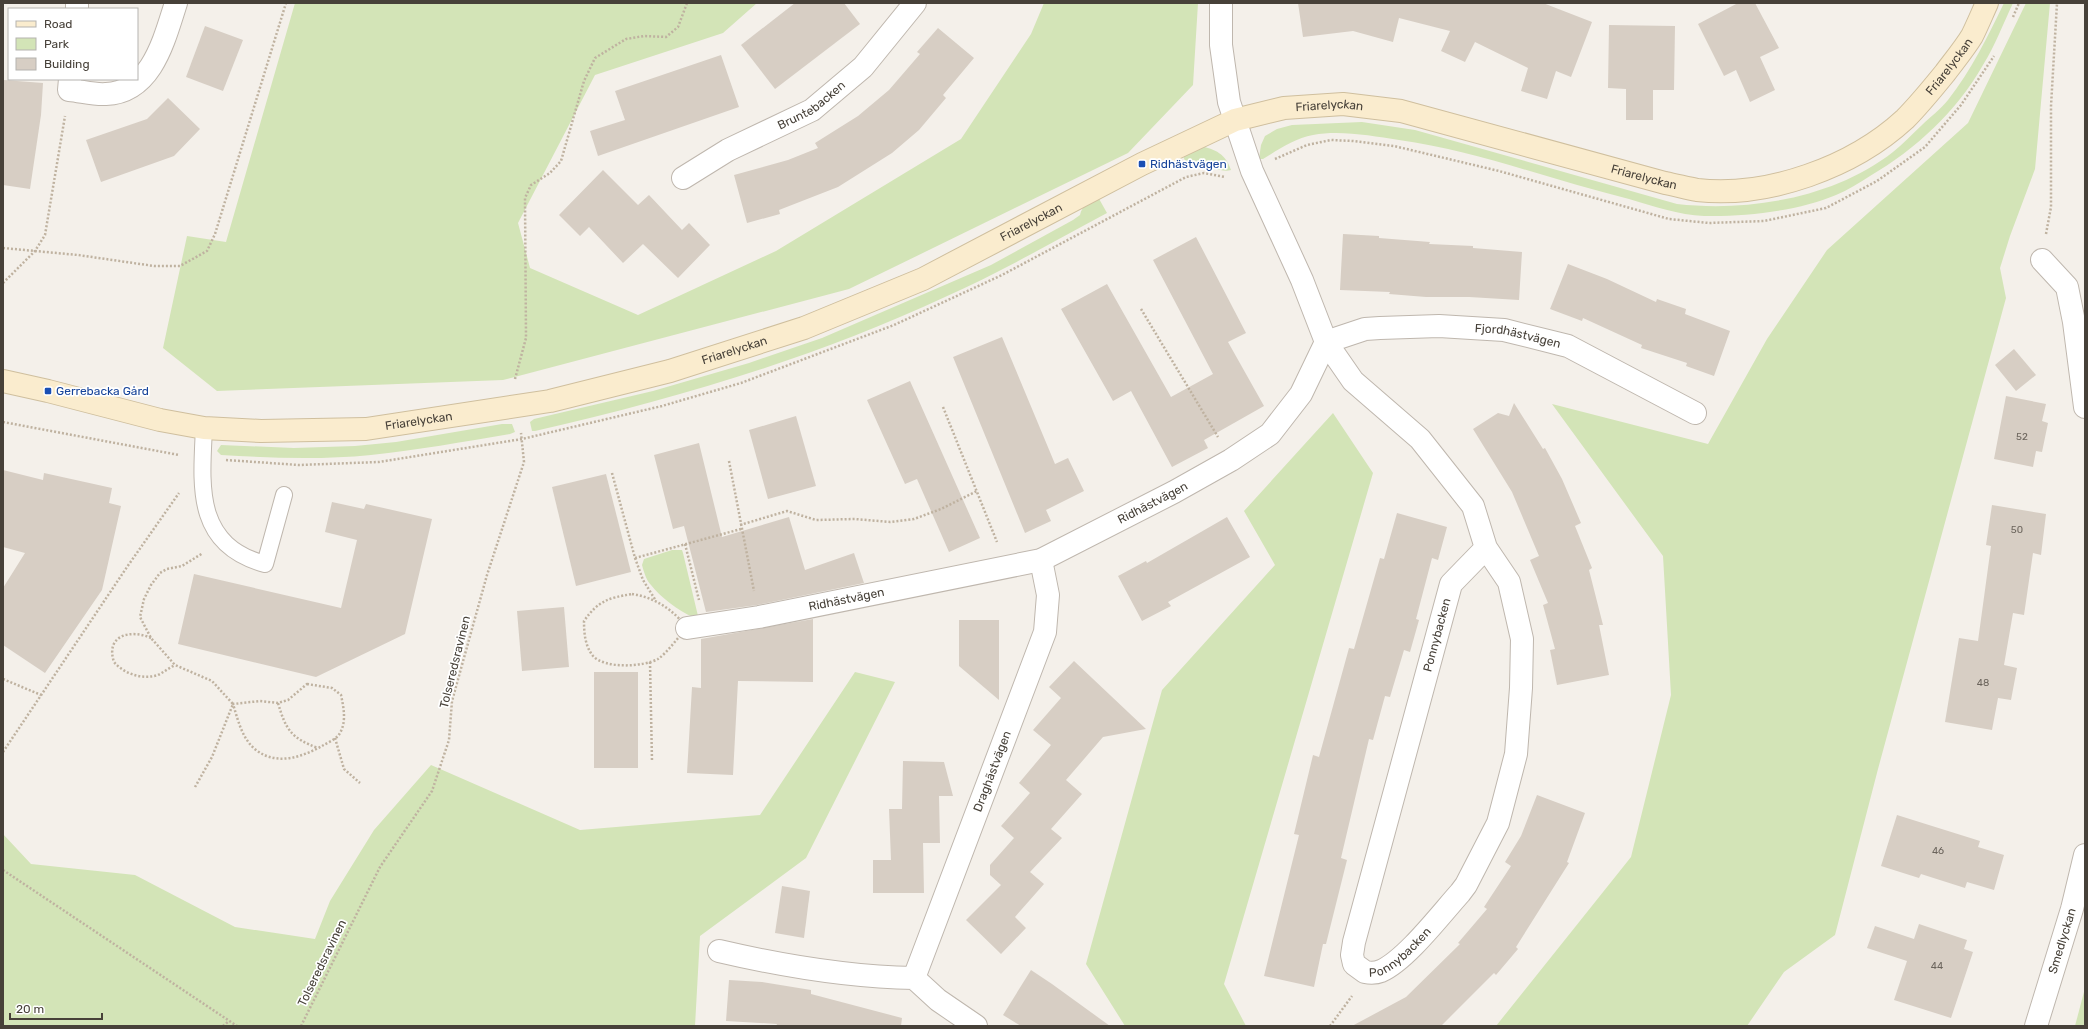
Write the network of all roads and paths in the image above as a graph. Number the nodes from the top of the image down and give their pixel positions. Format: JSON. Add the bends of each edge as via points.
{"nodes":[{"id":1,"x":176,"y":3,"type":"edge"},
{"id":2,"x":286,"y":3,"type":"edge"},
{"id":3,"x":687,"y":3,"type":"edge"},
{"id":4,"x":915,"y":3,"type":"edge"},
{"id":5,"x":1220,"y":3,"type":"edge"},
{"id":6,"x":1987,"y":3,"type":"edge"},
{"id":7,"x":2057,"y":3,"type":"edge"},
{"id":8,"x":69,"y":84,"type":"edge"},
{"id":9,"x":1235,"y":120,"type":"junction"},
{"id":10,"x":683,"y":178,"type":"dead end"},
{"id":11,"x":3,"y":248,"type":"edge"},
{"id":12,"x":35,"y":251,"type":"junction"},
{"id":13,"x":2042,"y":260,"type":"joint"},
{"id":14,"x":3,"y":284,"type":"edge"},
{"id":15,"x":1141,"y":308,"type":"dead end"},
{"id":16,"x":1326,"y":342,"type":"junction"},
{"id":17,"x":3,"y":381,"type":"edge"},
{"id":18,"x":518,"y":407,"type":"junction"},
{"id":19,"x":943,"y":407,"type":"dead end"},
{"id":20,"x":2085,"y":407,"type":"edge"},
{"id":21,"x":1695,"y":413,"type":"dead end"},
{"id":22,"x":204,"y":428,"type":"junction"},
{"id":23,"x":1231,"y":460,"type":"junction"},
{"id":24,"x":729,"y":461,"type":"dead end"},
{"id":25,"x":612,"y":473,"type":"dead end"},
{"id":26,"x":203,"y":474,"type":"junction"},
{"id":27,"x":977,"y":491,"type":"junction"},
{"id":28,"x":284,"y":495,"type":"dead end"},
{"id":29,"x":740,"y":525,"type":"junction"},
{"id":30,"x":741,"y":529,"type":"junction"},
{"id":31,"x":222,"y":540,"type":"junction"},
{"id":32,"x":685,"y":544,"type":"junction"},
{"id":33,"x":1486,"y":548,"type":"junction"},
{"id":34,"x":635,"y":558,"type":"junction"},
{"id":35,"x":1041,"y":560,"type":"junction"},
{"id":36,"x":1007,"y":567,"type":"junction"},
{"id":37,"x":656,"y":602,"type":"junction"},
{"id":38,"x":759,"y":617,"type":"junction"},
{"id":39,"x":696,"y":626,"type":"junction"},
{"id":40,"x":151,"y":638,"type":"junction"},
{"id":41,"x":650,"y":662,"type":"junction"},
{"id":42,"x":175,"y":665,"type":"junction"},
{"id":43,"x":3,"y":679,"type":"edge"},
{"id":44,"x":41,"y":695,"type":"junction"},
{"id":45,"x":278,"y":703,"type":"junction"},
{"id":46,"x":233,"y":704,"type":"junction"},
{"id":47,"x":335,"y":738,"type":"junction"},
{"id":48,"x":318,"y":748,"type":"junction"},
{"id":49,"x":3,"y":752,"type":"edge"},
{"id":50,"x":652,"y":761,"type":"dead end"},
{"id":51,"x":360,"y":783,"type":"dead end"},
{"id":52,"x":194,"y":787,"type":"dead end"},
{"id":53,"x":2085,"y":855,"type":"edge"},
{"id":54,"x":3,"y":870,"type":"edge"},
{"id":55,"x":719,"y":951,"type":"dead end"},
{"id":56,"x":1371,"y":973,"type":"junction"},
{"id":57,"x":914,"y":978,"type":"junction"},
{"id":58,"x":229,"y":1021,"type":"junction"},
{"id":59,"x":223,"y":1026,"type":"edge"},
{"id":60,"x":237,"y":1026,"type":"edge"},
{"id":61,"x":301,"y":1026,"type":"edge"},
{"id":62,"x":976,"y":1026,"type":"edge"},
{"id":63,"x":1330,"y":1026,"type":"edge"},
{"id":64,"x":2036,"y":1026,"type":"edge"}],
"edges":[{"from":1,"to":8,"type":"street","via":[[167,32],[151,68],[136,85],[123,91],[105,94]]},
{"from":2,"to":12,"type":"path","via":[[215,234],[206,251],[180,266],[154,266]]},
{"from":3,"to":18,"type":"path","name":"Tolseredsravinen","via":[[678,27],[666,37],[644,36],[626,39],[595,58],[584,81],[560,162],[550,173],[531,186],[525,198],[526,338],[514,384]]},
{"from":4,"to":10,"type":"street","name":"Bruntebacken","via":[[863,67],[812,110],[728,150]]},
{"from":5,"to":9,"type":"street","via":[[1224,79]]},
{"from":6,"to":9,"type":"street","name":"Friarelyckan","via":[[1972,36],[1959,55],[1904,119],[1850,156],[1791,181],[1766,187],[1697,190],[1401,111],[1343,104],[1284,108]]},
{"from":7,"to":13,"type":"path","via":[[2051,106],[2050,207]]},
{"from":8,"to":12,"type":"path","via":[[45,235]]},
{"from":9,"to":16,"type":"street","via":[[1252,171],[1302,280]]},
{"from":9,"to":18,"type":"street","name":"Friarelyckan","via":[[1142,164],[923,279],[804,328],[670,371]]},
{"from":11,"to":12,"type":"path"},
{"from":12,"to":14,"type":"path"},
{"from":13,"to":20,"type":"street","via":[[2067,287]]},
{"from":15,"to":23,"type":"path"},
{"from":16,"to":21,"type":"street","name":"Fjordhästvägen","via":[[1380,328],[1439,326],[1504,330],[1568,346]]},
{"from":16,"to":23,"type":"street","name":"Ridhästvägen","via":[[1301,394],[1270,434]]},
{"from":16,"to":33,"type":"street","name":"Ponnybacken","via":[[1353,381],[1420,439],[1473,506]]},
{"from":17,"to":22,"type":"street","name":"Friarelyckan","via":[[160,420]]},
{"from":18,"to":22,"type":"street","name":"Friarelyckan","via":[[366,428],[261,431]]},
{"from":18,"to":61,"type":"path","name":"Tolseredsravinen","via":[[524,462],[454,693],[449,740],[432,792],[380,866]]},
{"from":19,"to":27,"type":"path"},
{"from":22,"to":26,"type":"lane"},
{"from":23,"to":35,"type":"street","name":"Ridhästvägen","via":[[1167,496]]},
{"from":24,"to":29,"type":"path"},
{"from":25,"to":34,"type":"path"},
{"from":26,"to":31,"type":"lane","via":[[209,521]]},
{"from":26,"to":44,"type":"path","via":[[190,476]]},
{"from":27,"to":29,"type":"path","via":[[942,509],[902,521],[816,520],[787,511]]},
{"from":27,"to":36,"type":"path"},
{"from":28,"to":31,"type":"lane","via":[[265,564],[253,561]]},
{"from":29,"to":30,"type":"path"},
{"from":30,"to":32,"type":"path"},
{"from":30,"to":38,"type":"path"},
{"from":31,"to":40,"type":"path","via":[[182,566],[167,569],[155,579],[144,598],[139,614],[143,627]]},
{"from":32,"to":34,"type":"path"},
{"from":32,"to":39,"type":"path"},
{"from":33,"to":56,"type":"street","name":"Ponnybacken","via":[[1451,584],[1370,879],[1352,955],[1354,964],[1359,969]]},
{"from":33,"to":56,"type":"street","name":"Ponnybacken","via":[[1508,582],[1522,639],[1516,754],[1499,816],[1466,885],[1410,949],[1381,971]]},
{"from":34,"to":37,"type":"path","via":[[643,580]]},
{"from":35,"to":36,"type":"street","name":"Ridhästvägen"},
{"from":35,"to":57,"type":"street","name":"Draghästvägen","via":[[1048,595],[1045,632]]},
{"from":36,"to":38,"type":"street","name":"Ridhästvägen"},
{"from":37,"to":39,"type":"path"},
{"from":37,"to":41,"type":"path","via":[[642,595],[632,594],[614,598],[597,604],[584,621],[584,636],[589,650],[595,657],[609,663],[627,665]]},
{"from":38,"to":39,"type":"street","name":"Ridhästvägen"},
{"from":39,"to":41,"type":"path","via":[[659,658]]},
{"from":40,"to":42,"type":"path"},
{"from":40,"to":42,"type":"path","via":[[136,633],[120,637],[112,648],[114,662],[138,677],[157,675]]},
{"from":41,"to":50,"type":"path"},
{"from":42,"to":46,"type":"path","via":[[212,681]]},
{"from":43,"to":44,"type":"path"},
{"from":44,"to":49,"type":"path"},
{"from":45,"to":46,"type":"path","via":[[260,701]]},
{"from":45,"to":47,"type":"path","via":[[288,700],[306,684],[332,688],[341,695],[345,716]]},
{"from":45,"to":48,"type":"path","via":[[287,729],[296,738]]},
{"from":46,"to":48,"type":"path","via":[[244,735],[257,750],[288,759]]},
{"from":46,"to":52,"type":"path","via":[[212,757]]},
{"from":47,"to":48,"type":"path"},
{"from":47,"to":51,"type":"path","via":[[344,769]]},
{"from":53,"to":64,"type":"street","name":"Smedlyckan","via":[[2072,909]]},
{"from":54,"to":58,"type":"path"},
{"from":55,"to":57,"type":"street","via":[[824,971],[874,977]]},
{"from":56,"to":63,"type":"path"},
{"from":57,"to":62,"type":"street","via":[[938,1000]]},
{"from":58,"to":59,"type":"path"},
{"from":58,"to":60,"type":"path"}]}
